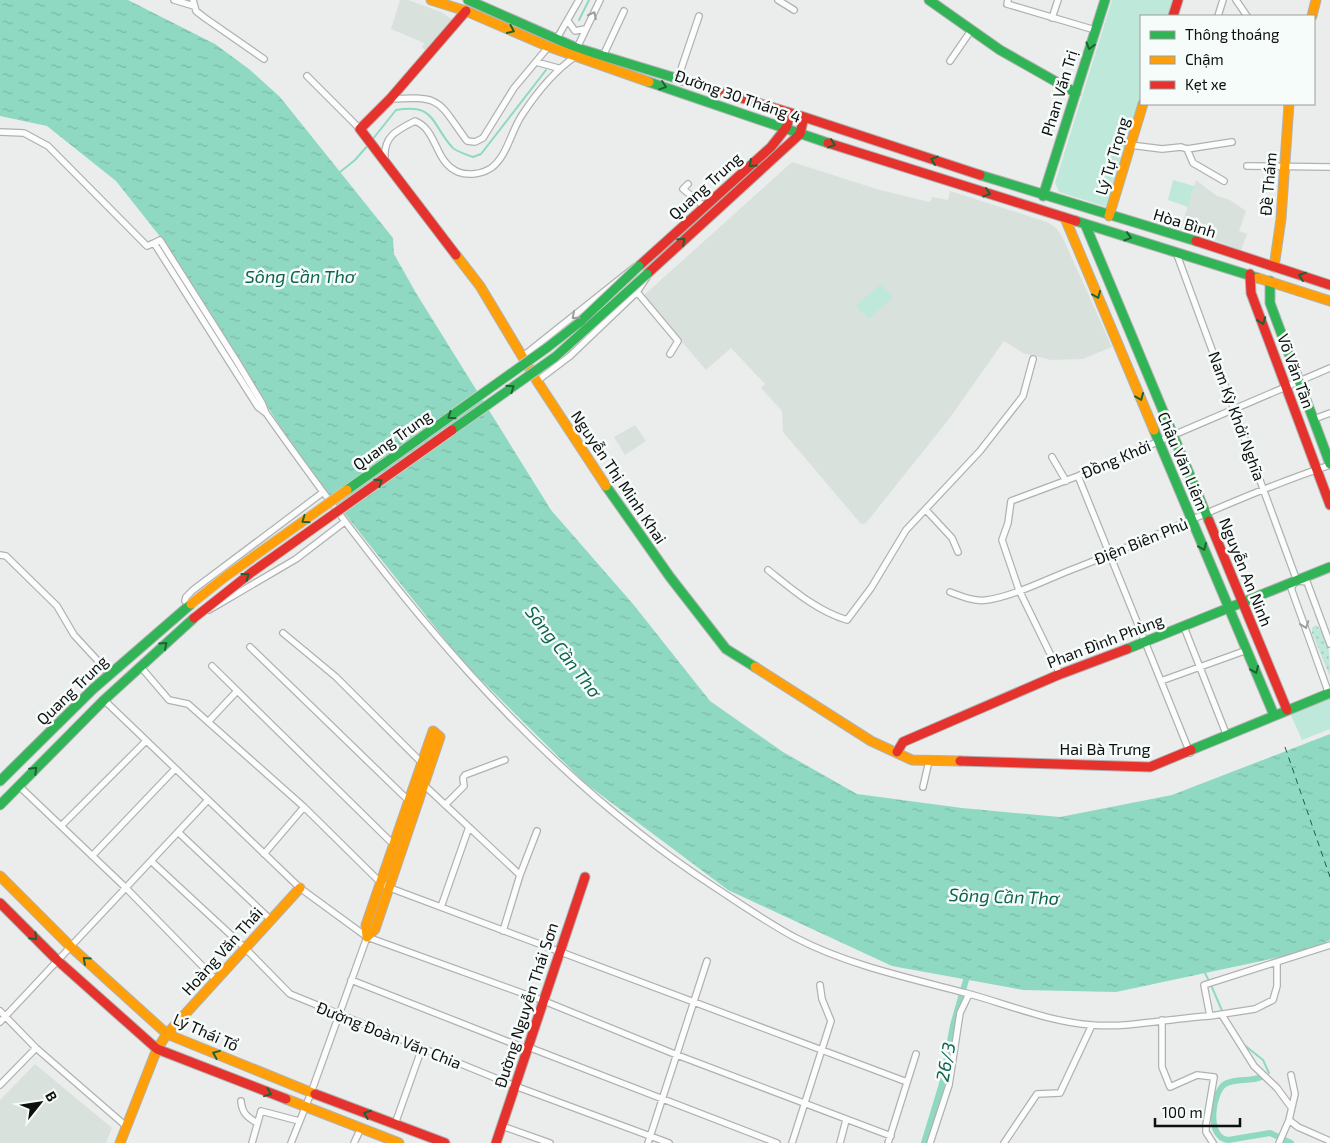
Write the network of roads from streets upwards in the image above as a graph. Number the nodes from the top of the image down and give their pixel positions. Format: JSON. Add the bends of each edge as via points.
{"nodes":[{"id":1,"x":174,"y":0,"type":"edge"},
{"id":2,"x":432,"y":0,"type":"edge"},
{"id":3,"x":470,"y":0,"type":"edge"},
{"id":4,"x":579,"y":0,"type":"edge"},
{"id":5,"x":600,"y":0,"type":"edge"},
{"id":6,"x":778,"y":0,"type":"edge"},
{"id":7,"x":929,"y":0,"type":"edge"},
{"id":8,"x":1008,"y":0,"type":"edge"},
{"id":9,"x":1058,"y":0,"type":"edge"},
{"id":10,"x":1105,"y":0,"type":"edge"},
{"id":11,"x":1178,"y":0,"type":"edge"},
{"id":12,"x":1223,"y":0,"type":"edge"},
{"id":13,"x":1236,"y":0,"type":"edge"},
{"id":14,"x":1316,"y":0,"type":"edge"},
{"id":15,"x":193,"y":3,"type":"edge"},
{"id":16,"x":794,"y":10,"type":"dead end"},
{"id":17,"x":466,"y":11,"type":"junction"},
{"id":18,"x":624,"y":11,"type":"dead end"},
{"id":19,"x":1173,"y":15,"type":"edge"},
{"id":20,"x":1218,"y":15,"type":"edge"},
{"id":21,"x":1246,"y":15,"type":"edge"},
{"id":22,"x":1312,"y":15,"type":"edge"},
{"id":23,"x":699,"y":16,"type":"dead end"},
{"id":24,"x":1052,"y":18,"type":"junction"},
{"id":25,"x":568,"y":21,"type":"junction"},
{"id":26,"x":585,"y":29,"type":"junction"},
{"id":27,"x":1095,"y":30,"type":"junction"},
{"id":28,"x":970,"y":32,"type":"junction"},
{"id":29,"x":556,"y":40,"type":"junction"},
{"id":30,"x":549,"y":46,"type":"junction"},
{"id":31,"x":576,"y":52,"type":"junction"},
{"id":32,"x":604,"y":56,"type":"junction"},
{"id":33,"x":264,"y":59,"type":"dead end"},
{"id":34,"x":950,"y":61,"type":"dead end"},
{"id":35,"x":536,"y":62,"type":"junction"},
{"id":36,"x":558,"y":68,"type":"junction"},
{"id":37,"x":307,"y":76,"type":"dead end"},
{"id":38,"x":678,"y":78,"type":"junction"},
{"id":39,"x":1076,"y":93,"type":"junction"},
{"id":40,"x":390,"y":99,"type":"junction"},
{"id":41,"x":1144,"y":105,"type":"edge"},
{"id":42,"x":1289,"y":105,"type":"edge"},
{"id":43,"x":792,"y":114,"type":"junction"},
{"id":44,"x":804,"y":117,"type":"junction"},
{"id":45,"x":786,"y":128,"type":"junction"},
{"id":46,"x":0,"y":132,"type":"edge"},
{"id":47,"x":363,"y":132,"type":"junction"},
{"id":48,"x":800,"y":134,"type":"junction"},
{"id":49,"x":1232,"y":142,"type":"dead end"},
{"id":50,"x":1130,"y":145,"type":"junction"},
{"id":51,"x":1187,"y":149,"type":"junction"},
{"id":52,"x":383,"y":157,"type":"junction"},
{"id":53,"x":1247,"y":166,"type":"dead end"},
{"id":54,"x":1285,"y":167,"type":"junction"},
{"id":55,"x":1330,"y":167,"type":"edge"},
{"id":56,"x":959,"y":168,"type":"junction"},
{"id":57,"x":1224,"y":181,"type":"dead end"},
{"id":58,"x":688,"y":184,"type":"dead end"},
{"id":59,"x":956,"y":184,"type":"junction"},
{"id":60,"x":1030,"y":192,"type":"joint"},
{"id":61,"x":1043,"y":196,"type":"junction"},
{"id":62,"x":1066,"y":203,"type":"junction"},
{"id":63,"x":705,"y":207,"type":"junction"},
{"id":64,"x":1038,"y":209,"type":"junction"},
{"id":65,"x":1085,"y":210,"type":"junction"},
{"id":66,"x":1109,"y":216,"type":"junction"},
{"id":67,"x":1065,"y":218,"type":"junction"},
{"id":68,"x":1085,"y":224,"type":"junction"},
{"id":69,"x":1109,"y":231,"type":"junction"},
{"id":70,"x":1176,"y":252,"type":"junction"},
{"id":71,"x":1251,"y":259,"type":"junction"},
{"id":72,"x":640,"y":265,"type":"junction"},
{"id":73,"x":1274,"y":266,"type":"junction"},
{"id":74,"x":648,"y":273,"type":"junction"},
{"id":75,"x":1250,"y":274,"type":"junction"},
{"id":76,"x":1270,"y":281,"type":"junction"},
{"id":77,"x":1330,"y":285,"type":"edge"},
{"id":78,"x":637,"y":292,"type":"junction"},
{"id":79,"x":1330,"y":301,"type":"edge"},
{"id":80,"x":1136,"y":346,"type":"junction"},
{"id":81,"x":1121,"y":352,"type":"junction"},
{"id":82,"x":670,"y":354,"type":"dead end"},
{"id":83,"x":522,"y":357,"type":"junction"},
{"id":84,"x":1032,"y":359,"type":"dead end"},
{"id":85,"x":1330,"y":368,"type":"edge"},
{"id":86,"x":537,"y":381,"type":"junction"},
{"id":87,"x":1299,"y":381,"type":"junction"},
{"id":88,"x":1286,"y":388,"type":"junction"},
{"id":89,"x":1234,"y":409,"type":"junction"},
{"id":90,"x":1330,"y":413,"type":"edge"},
{"id":91,"x":1314,"y":419,"type":"junction"},
{"id":92,"x":1172,"y":434,"type":"junction"},
{"id":93,"x":1158,"y":441,"type":"junction"},
{"id":94,"x":1052,"y":457,"type":"dead end"},
{"id":95,"x":1330,"y":465,"type":"edge"},
{"id":96,"x":1317,"y":470,"type":"junction"},
{"id":97,"x":1078,"y":476,"type":"junction"},
{"id":98,"x":1066,"y":480,"type":"junction"},
{"id":99,"x":1264,"y":489,"type":"junction"},
{"id":100,"x":322,"y":493,"type":"junction"},
{"id":101,"x":1330,"y":505,"type":"edge"},
{"id":102,"x":926,"y":510,"type":"junction"},
{"id":103,"x":1206,"y":515,"type":"junction"},
{"id":104,"x":1192,"y":520,"type":"junction"},
{"id":105,"x":343,"y":523,"type":"junction"},
{"id":106,"x":958,"y":552,"type":"dead end"},
{"id":107,"x":0,"y":555,"type":"edge"},
{"id":108,"x":1108,"y":555,"type":"junction"},
{"id":109,"x":1330,"y":567,"type":"edge"},
{"id":110,"x":768,"y":570,"type":"dead end"},
{"id":111,"x":1297,"y":581,"type":"junction"},
{"id":112,"x":1019,"y":590,"type":"junction"},
{"id":113,"x":950,"y":592,"type":"dead end"},
{"id":114,"x":1242,"y":603,"type":"junction"},
{"id":115,"x":191,"y":604,"type":"junction"},
{"id":116,"x":1229,"y":608,"type":"junction"},
{"id":117,"x":192,"y":619,"type":"junction"},
{"id":118,"x":1184,"y":627,"type":"junction"},
{"id":119,"x":283,"y":633,"type":"dead end"},
{"id":120,"x":1146,"y":642,"type":"junction"},
{"id":121,"x":1330,"y":644,"type":"edge"},
{"id":122,"x":250,"y":647,"type":"dead end"},
{"id":123,"x":1247,"y":650,"type":"junction"},
{"id":124,"x":140,"y":666,"type":"junction"},
{"id":125,"x":212,"y":666,"type":"dead end"},
{"id":126,"x":1198,"y":668,"type":"junction"},
{"id":127,"x":110,"y":674,"type":"junction"},
{"id":128,"x":1060,"y":674,"type":"junction"},
{"id":129,"x":1161,"y":681,"type":"junction"},
{"id":130,"x":237,"y":691,"type":"junction"},
{"id":131,"x":1330,"y":694,"type":"edge"},
{"id":132,"x":104,"y":700,"type":"junction"},
{"id":133,"x":1287,"y":710,"type":"junction"},
{"id":134,"x":1274,"y":715,"type":"junction"},
{"id":135,"x":208,"y":722,"type":"junction"},
{"id":136,"x":1228,"y":736,"type":"junction"},
{"id":137,"x":146,"y":741,"type":"junction"},
{"id":138,"x":897,"y":752,"type":"junction"},
{"id":139,"x":1190,"y":753,"type":"junction"},
{"id":140,"x":505,"y":760,"type":"dead end"},
{"id":141,"x":929,"y":761,"type":"junction"},
{"id":142,"x":422,"y":764,"type":"junction"},
{"id":143,"x":175,"y":769,"type":"junction"},
{"id":144,"x":0,"y":781,"type":"edge"},
{"id":145,"x":423,"y":784,"type":"junction"},
{"id":146,"x":19,"y":786,"type":"junction"},
{"id":147,"x":923,"y":786,"type":"dead end"},
{"id":148,"x":208,"y":800,"type":"junction"},
{"id":149,"x":409,"y":801,"type":"junction"},
{"id":150,"x":0,"y":805,"type":"edge"},
{"id":151,"x":445,"y":805,"type":"junction"},
{"id":152,"x":304,"y":807,"type":"junction"},
{"id":153,"x":61,"y":826,"type":"junction"},
{"id":154,"x":469,"y":827,"type":"junction"},
{"id":155,"x":537,"y":831,"type":"dead end"},
{"id":156,"x":178,"y":832,"type":"junction"},
{"id":157,"x":394,"y":845,"type":"junction"},
{"id":158,"x":264,"y":854,"type":"junction"},
{"id":159,"x":92,"y":856,"type":"junction"},
{"id":160,"x":151,"y":861,"type":"junction"},
{"id":161,"x":520,"y":875,"type":"junction"},
{"id":162,"x":0,"y":876,"type":"edge"},
{"id":163,"x":585,"y":877,"type":"dead end"},
{"id":164,"x":386,"y":885,"type":"junction"},
{"id":165,"x":126,"y":888,"type":"junction"},
{"id":166,"x":300,"y":888,"type":"junction"},
{"id":167,"x":0,"y":903,"type":"edge"},
{"id":168,"x":441,"y":907,"type":"junction"},
{"id":169,"x":271,"y":920,"type":"junction"},
{"id":170,"x":503,"y":931,"type":"junction"},
{"id":171,"x":367,"y":937,"type":"junction"},
{"id":172,"x":1330,"y":944,"type":"edge"},
{"id":173,"x":71,"y":947,"type":"junction"},
{"id":174,"x":245,"y":948,"type":"junction"},
{"id":175,"x":560,"y":953,"type":"junction"},
{"id":176,"x":57,"y":960,"type":"junction"},
{"id":177,"x":707,"y":961,"type":"dead end"},
{"id":178,"x":1277,"y":963,"type":"junction"},
{"id":179,"x":216,"y":980,"type":"junction"},
{"id":180,"x":351,"y":980,"type":"junction"},
{"id":181,"x":820,"y":985,"type":"dead end"},
{"id":182,"x":967,"y":993,"type":"junction"},
{"id":183,"x":544,"y":1001,"type":"junction"},
{"id":184,"x":694,"y":1002,"type":"junction"},
{"id":185,"x":0,"y":1011,"type":"edge"},
{"id":186,"x":339,"y":1014,"type":"junction"},
{"id":187,"x":1224,"y":1015,"type":"junction"},
{"id":188,"x":5,"y":1016,"type":"junction"},
{"id":189,"x":1210,"y":1016,"type":"junction"},
{"id":190,"x":1162,"y":1020,"type":"junction"},
{"id":191,"x":0,"y":1022,"type":"edge"},
{"id":192,"x":1092,"y":1025,"type":"junction"},
{"id":193,"x":167,"y":1034,"type":"junction"},
{"id":194,"x":36,"y":1048,"type":"junction"},
{"id":195,"x":422,"y":1048,"type":"junction"},
{"id":196,"x":528,"y":1048,"type":"junction"},
{"id":197,"x":157,"y":1049,"type":"junction"},
{"id":198,"x":821,"y":1050,"type":"junction"},
{"id":199,"x":916,"y":1054,"type":"dead end"},
{"id":200,"x":677,"y":1055,"type":"junction"},
{"id":201,"x":1291,"y":1075,"type":"dead end"},
{"id":202,"x":907,"y":1082,"type":"junction"},
{"id":203,"x":0,"y":1085,"type":"edge"},
{"id":204,"x":515,"y":1086,"type":"junction"},
{"id":205,"x":311,"y":1093,"type":"junction"},
{"id":206,"x":662,"y":1099,"type":"junction"},
{"id":207,"x":241,"y":1101,"type":"dead end"},
{"id":208,"x":805,"y":1102,"type":"junction"},
{"id":209,"x":304,"y":1107,"type":"junction"},
{"id":210,"x":1291,"y":1107,"type":"junction"},
{"id":211,"x":846,"y":1120,"type":"junction"},
{"id":212,"x":1289,"y":1120,"type":"junction"},
{"id":213,"x":299,"y":1121,"type":"junction"},
{"id":214,"x":257,"y":1123,"type":"junction"},
{"id":215,"x":395,"y":1124,"type":"junction"},
{"id":216,"x":502,"y":1126,"type":"junction"},
{"id":217,"x":127,"y":1127,"type":"junction"},
{"id":218,"x":360,"y":1128,"type":"junction"},
{"id":219,"x":650,"y":1136,"type":"junction"},
{"id":220,"x":890,"y":1136,"type":"junction"},
{"id":221,"x":1280,"y":1139,"type":"edge"},
{"id":222,"x":387,"y":1141,"type":"edge"},
{"id":223,"x":1330,"y":1141,"type":"edge"},
{"id":224,"x":120,"y":1143,"type":"edge"},
{"id":225,"x":252,"y":1143,"type":"edge"},
{"id":226,"x":291,"y":1143,"type":"edge"},
{"id":227,"x":354,"y":1143,"type":"edge"},
{"id":228,"x":399,"y":1143,"type":"edge"},
{"id":229,"x":445,"y":1143,"type":"edge"},
{"id":230,"x":496,"y":1143,"type":"edge"},
{"id":231,"x":550,"y":1143,"type":"edge"},
{"id":232,"x":648,"y":1143,"type":"edge"},
{"id":233,"x":669,"y":1143,"type":"edge"},
{"id":234,"x":777,"y":1143,"type":"edge"},
{"id":235,"x":792,"y":1143,"type":"edge"},
{"id":236,"x":840,"y":1143,"type":"edge"},
{"id":237,"x":888,"y":1143,"type":"edge"},
{"id":238,"x":930,"y":1143,"type":"edge"},
{"id":239,"x":1004,"y":1143,"type":"edge"},
{"id":240,"x":1213,"y":1143,"type":"edge"}],
"edges":[{"from":1,"to":15,"type":"street"},
{"from":2,"to":17,"type":"street","name":"Đường 30 Tháng 4"},
{"from":3,"to":17,"type":"street"},
{"from":3,"to":29,"type":"street","name":"Đường 30 Tháng 4"},
{"from":4,"to":25,"type":"street"},
{"from":26,"to":5,"type":"street","one_way":true},
{"from":6,"to":16,"type":"street"},
{"from":7,"to":28,"type":"street"},
{"from":8,"to":24,"type":"street","via":[[1007,4]]},
{"from":9,"to":24,"type":"street"},
{"from":10,"to":27,"type":"street","name":"Phan Văn Trị"},
{"from":11,"to":19,"type":"street"},
{"from":12,"to":20,"type":"street"},
{"from":13,"to":21,"type":"street"},
{"from":14,"to":22,"type":"street"},
{"from":15,"to":33,"type":"street","via":[[205,18]]},
{"from":17,"to":30,"type":"street","name":"Đường 30 Tháng 4","one_way":true},
{"from":17,"to":40,"type":"street"},
{"from":18,"to":32,"type":"street"},
{"from":23,"to":38,"type":"street"},
{"from":24,"to":27,"type":"street"},
{"from":25,"to":26,"type":"street","via":[[574,31]]},
{"from":25,"to":29,"type":"street"},
{"from":26,"to":31,"type":"street"},
{"from":27,"to":39,"type":"street","name":"Phan Văn Trị","one_way":true},
{"from":28,"to":34,"type":"street"},
{"from":28,"to":39,"type":"street","via":[[1028,69]]},
{"from":29,"to":31,"type":"street","name":"Đường 30 Tháng 4"},
{"from":30,"to":31,"type":"street","name":"Đường 30 Tháng 4"},
{"from":30,"to":35,"type":"street"},
{"from":31,"to":32,"type":"street","name":"Đường 30 Tháng 4"},
{"from":31,"to":36,"type":"street"},
{"from":31,"to":45,"type":"street","name":"Đường 30 Tháng 4","one_way":true},
{"from":32,"to":38,"type":"street","name":"Đường 30 Tháng 4"},
{"from":35,"to":36,"type":"street"},
{"from":35,"to":40,"type":"street","via":[[514,88],[483,138],[475,142],[467,141],[436,101],[428,98]]},
{"from":36,"to":52,"type":"street","via":[[521,116],[499,160],[492,167],[470,174],[453,170],[440,157],[430,133],[415,121],[388,139]]},
{"from":37,"to":47,"type":"street"},
{"from":38,"to":43,"type":"street","name":"Đường 30 Tháng 4"},
{"from":39,"to":61,"type":"street","name":"Phan Văn Trị"},
{"from":40,"to":47,"type":"street"},
{"from":41,"to":50,"type":"street","name":"Lý Tự Trọng"},
{"from":42,"to":54,"type":"street","name":"Đề Thám"},
{"from":43,"to":44,"type":"street","name":"Đường 30 Tháng 4"},
{"from":43,"to":45,"type":"street","name":"Quang Trung"},
{"from":44,"to":48,"type":"street"},
{"from":56,"to":44,"type":"street","name":"Đường 30 Tháng 4","one_way":true},
{"from":45,"to":48,"type":"street","name":"Đường 30 Tháng 4"},
{"from":45,"to":63,"type":"street","name":"Quang Trung","one_way":true,"via":[[771,147]]},
{"from":46,"to":100,"type":"street","via":[[24,133],[48,146],[147,246],[154,243],[258,407],[266,413]]},
{"from":47,"to":52,"type":"street","name":"Nguyễn Thị Minh Khai"},
{"from":48,"to":59,"type":"street","name":"Đường 30 Tháng 4","one_way":true},
{"from":74,"to":48,"type":"street","name":"Quang Trung","one_way":true},
{"from":49,"to":51,"type":"street"},
{"from":50,"to":51,"type":"street"},
{"from":50,"to":66,"type":"street","name":"Lý Tự Trọng"},
{"from":51,"to":57,"type":"street","via":[[1193,163]]},
{"from":52,"to":83,"type":"street","name":"Nguyễn Thị Minh Khai","via":[[480,286]]},
{"from":53,"to":54,"type":"street"},
{"from":54,"to":55,"type":"street"},
{"from":54,"to":73,"type":"street","name":"Đề Thám"},
{"from":56,"to":59,"type":"street"},
{"from":56,"to":60,"type":"street","name":"Đường 30 Tháng 4"},
{"from":58,"to":63,"type":"street","via":[[683,189]]},
{"from":59,"to":64,"type":"street","name":"Đường 30 Tháng 4","one_way":true},
{"from":60,"to":61,"type":"street","name":"Hòa Bình"},
{"from":61,"to":62,"type":"street","name":"Hòa Bình"},
{"from":61,"to":64,"type":"street","name":"Phan Văn Trị"},
{"from":62,"to":65,"type":"street","name":"Hòa Bình"},
{"from":62,"to":67,"type":"street"},
{"from":63,"to":72,"type":"street","name":"Quang Trung"},
{"from":64,"to":67,"type":"street","name":"Hòa Bình"},
{"from":65,"to":66,"type":"street","name":"Hòa Bình"},
{"from":65,"to":68,"type":"street"},
{"from":66,"to":69,"type":"street","name":"Lý Tự Trọng"},
{"from":66,"to":71,"type":"street","name":"Hòa Bình"},
{"from":67,"to":68,"type":"street","name":"Hòa Bình"},
{"from":67,"to":81,"type":"street","name":"Châu Văn Liêm","one_way":true},
{"from":68,"to":69,"type":"street","name":"Hòa Bình"},
{"from":68,"to":80,"type":"street","name":"Nguyễn An Ninh"},
{"from":69,"to":70,"type":"street","name":"Hòa Bình","one_way":true},
{"from":70,"to":75,"type":"street","name":"Hòa Bình"},
{"from":70,"to":89,"type":"street","name":"Nam Kỳ Khởi Nghĩa"},
{"from":71,"to":73,"type":"street","name":"Hòa Bình"},
{"from":71,"to":75,"type":"street","name":"Võ Văn Tần"},
{"from":72,"to":83,"type":"street","one_way":true,"via":[[628,270]]},
{"from":72,"to":115,"type":"street","name":"Quang Trung","one_way":true,"bridge":true,"via":[[580,322],[548,347],[231,572]]},
{"from":73,"to":76,"type":"street","name":"Đề Thám"},
{"from":77,"to":73,"type":"street","name":"Hòa Bình","one_way":true},
{"from":74,"to":78,"type":"street","name":"Quang Trung"},
{"from":117,"to":74,"type":"street","name":"Quang Trung","one_way":true,"bridge":true,"via":[[252,572],[560,352]]},
{"from":75,"to":76,"type":"street","name":"Hòa Bình"},
{"from":75,"to":88,"type":"street","name":"Võ Văn Tần","one_way":true,"via":[[1251,293]]},
{"from":76,"to":79,"type":"street","name":"Hòa Bình"},
{"from":76,"to":87,"type":"street","name":"Đề Thám","via":[[1270,304]]},
{"from":78,"to":82,"type":"street","via":[[678,341]]},
{"from":78,"to":86,"type":"street","name":"Quang Trung","via":[[570,356]]},
{"from":80,"to":81,"type":"street"},
{"from":80,"to":92,"type":"street","name":"Nguyễn An Ninh"},
{"from":81,"to":93,"type":"street","name":"Châu Văn Liêm","one_way":true},
{"from":83,"to":86,"type":"street","name":"Nguyễn Thị Minh Khai"},
{"from":84,"to":102,"type":"street","via":[[1022,396],[1003,424]]},
{"from":85,"to":87,"type":"street","name":"Đồng Khởi"},
{"from":86,"to":138,"type":"street","name":"Nguyễn Thị Minh Khai","via":[[619,506],[726,649],[871,741]]},
{"from":87,"to":88,"type":"street","name":"Đồng Khởi"},
{"from":87,"to":91,"type":"street","name":"Đề Thám"},
{"from":88,"to":89,"type":"street","name":"Đồng Khởi"},
{"from":88,"to":96,"type":"street","name":"Võ Văn Tần"},
{"from":89,"to":92,"type":"street","name":"Đồng Khởi"},
{"from":89,"to":99,"type":"street","name":"Nam Kỳ Khởi Nghĩa"},
{"from":90,"to":91,"type":"street"},
{"from":91,"to":95,"type":"street","name":"Đề Thám"},
{"from":92,"to":93,"type":"street","name":"Đồng Khởi"},
{"from":92,"to":103,"type":"street","name":"Nguyễn An Ninh"},
{"from":93,"to":97,"type":"street","name":"Đồng Khởi"},
{"from":93,"to":104,"type":"street","name":"Châu Văn Liêm"},
{"from":94,"to":98,"type":"street"},
{"from":95,"to":96,"type":"street","name":"Điện Biên Phủ"},
{"from":96,"to":99,"type":"street","name":"Điện Biên Phủ"},
{"from":96,"to":101,"type":"street","name":"Võ Văn Tần"},
{"from":97,"to":98,"type":"street","name":"Đồng Khởi"},
{"from":97,"to":108,"type":"street"},
{"from":98,"to":112,"type":"street","name":"Đồng Khởi","via":[[1012,501],[1002,540]]},
{"from":99,"to":103,"type":"street","name":"Điện Biên Phủ"},
{"from":99,"to":111,"type":"street","name":"Nam Kỳ Khởi Nghĩa"},
{"from":100,"to":105,"type":"street"},
{"from":100,"to":115,"type":"street","via":[[193,590],[186,597]]},
{"from":102,"to":106,"type":"street","via":[[952,538]]},
{"from":102,"to":110,"type":"street","via":[[906,530],[871,588],[847,620],[805,600]]},
{"from":103,"to":104,"type":"street","name":"Điện Biên Phủ"},
{"from":103,"to":114,"type":"street","name":"Nguyễn An Ninh"},
{"from":104,"to":108,"type":"street","name":"Điện Biên Phủ"},
{"from":104,"to":116,"type":"street","name":"Châu Văn Liêm","one_way":true},
{"from":105,"to":117,"type":"street","via":[[296,560]]},
{"from":105,"to":182,"type":"street","via":[[479,687],[569,774],[682,867],[799,939],[859,963]]},
{"from":107,"to":127,"type":"street","via":[[6,556],[57,606],[74,635]]},
{"from":108,"to":112,"type":"street","name":"Điện Biên Phủ"},
{"from":108,"to":120,"type":"street"},
{"from":109,"to":111,"type":"street","name":"Phan Đình Phùng"},
{"from":111,"to":114,"type":"street","name":"Phan Đình Phùng"},
{"from":111,"to":121,"type":"street","via":[[1307,582]]},
{"from":111,"to":131,"type":"street","one_way":true,"via":[[1291,588]]},
{"from":112,"to":113,"type":"street","name":"Điện Biên Phủ","via":[[980,600]]},
{"from":112,"to":128,"type":"street"},
{"from":114,"to":116,"type":"street","name":"Phan Đình Phùng"},
{"from":114,"to":133,"type":"street","name":"Nguyễn An Ninh"},
{"from":115,"to":127,"type":"street","name":"Quang Trung"},
{"from":116,"to":118,"type":"street","name":"Phan Đình Phùng"},
{"from":116,"to":123,"type":"street","name":"Châu Văn Liêm"},
{"from":124,"to":117,"type":"street","name":"Quang Trung","one_way":true},
{"from":118,"to":120,"type":"street","name":"Phan Đình Phùng"},
{"from":118,"to":126,"type":"street"},
{"from":119,"to":142,"type":"street","via":[[336,677]]},
{"from":120,"to":128,"type":"street","name":"Phan Đình Phùng"},
{"from":120,"to":129,"type":"street"},
{"from":122,"to":149,"type":"street"},
{"from":123,"to":126,"type":"street"},
{"from":123,"to":134,"type":"street","name":"Châu Văn Liêm","one_way":true},
{"from":124,"to":132,"type":"street","name":"Quang Trung"},
{"from":124,"to":135,"type":"street","via":[[169,700],[188,704]]},
{"from":125,"to":130,"type":"street"},
{"from":126,"to":129,"type":"street"},
{"from":126,"to":136,"type":"street"},
{"from":127,"to":144,"type":"street","name":"Quang Trung"},
{"from":128,"to":138,"type":"street","name":"Phan Đình Phùng","via":[[902,742]]},
{"from":129,"to":139,"type":"street"},
{"from":130,"to":135,"type":"street"},
{"from":130,"to":157,"type":"street"},
{"from":131,"to":133,"type":"street","name":"Hai Bà Trưng"},
{"from":132,"to":137,"type":"street"},
{"from":146,"to":132,"type":"street","name":"Quang Trung","one_way":true},
{"from":133,"to":134,"type":"street","name":"Hai Bà Trưng"},
{"from":134,"to":136,"type":"street","name":"Hai Bà Trưng"},
{"from":135,"to":152,"type":"street"},
{"from":136,"to":139,"type":"street","name":"Hai Bà Trưng"},
{"from":137,"to":143,"type":"street"},
{"from":137,"to":153,"type":"street"},
{"from":138,"to":141,"type":"street","name":"Hai Bà Trưng","via":[[912,760]]},
{"from":139,"to":141,"type":"street","name":"Hai Bà Trưng","via":[[1150,767]]},
{"from":140,"to":151,"type":"street","via":[[465,775],[464,786]]},
{"from":141,"to":147,"type":"street"},
{"from":142,"to":145,"type":"street","via":[[433,731],[440,737]]},
{"from":142,"to":149,"type":"street"},
{"from":143,"to":148,"type":"street"},
{"from":143,"to":159,"type":"street"},
{"from":145,"to":151,"type":"street"},
{"from":145,"to":164,"type":"street"},
{"from":146,"to":150,"type":"street","name":"Quang Trung"},
{"from":146,"to":153,"type":"street"},
{"from":148,"to":156,"type":"street"},
{"from":148,"to":158,"type":"street"},
{"from":149,"to":157,"type":"street"},
{"from":151,"to":154,"type":"street"},
{"from":152,"to":158,"type":"street"},
{"from":152,"to":164,"type":"street"},
{"from":153,"to":159,"type":"street"},
{"from":154,"to":161,"type":"street"},
{"from":154,"to":168,"type":"street"},
{"from":155,"to":161,"type":"street"},
{"from":156,"to":160,"type":"street"},
{"from":156,"to":169,"type":"street"},
{"from":157,"to":164,"type":"street"},
{"from":158,"to":166,"type":"street"},
{"from":159,"to":165,"type":"street"},
{"from":160,"to":165,"type":"street"},
{"from":160,"to":174,"type":"street","name":"Đường Đoàn Văn Chia"},
{"from":161,"to":170,"type":"street"},
{"from":162,"to":173,"type":"street","name":"Lý Thái Tổ"},
{"from":163,"to":175,"type":"street","name":"Đường Nguyễn Thái Sơn"},
{"from":164,"to":168,"type":"street"},
{"from":164,"to":171,"type":"street","via":[[375,929]]},
{"from":165,"to":173,"type":"street"},
{"from":165,"to":179,"type":"street"},
{"from":166,"to":169,"type":"street","name":"Hoàng Văn Thái"},
{"from":166,"to":171,"type":"street"},
{"from":167,"to":176,"type":"street","name":"Lý Thái Tổ","one_way":true},
{"from":168,"to":170,"type":"street"},
{"from":169,"to":174,"type":"street","name":"Hoàng Văn Thái"},
{"from":170,"to":175,"type":"street"},
{"from":171,"to":180,"type":"street"},
{"from":171,"to":183,"type":"street"},
{"from":172,"to":178,"type":"street"},
{"from":173,"to":176,"type":"street"},
{"from":193,"to":173,"type":"street","name":"Lý Thái Tổ","one_way":true},
{"from":174,"to":179,"type":"street","name":"Hoàng Văn Thái"},
{"from":174,"to":186,"type":"street","name":"Đường Đoàn Văn Chia","via":[[290,994]]},
{"from":175,"to":183,"type":"street","name":"Đường Nguyễn Thái Sơn"},
{"from":175,"to":184,"type":"street"},
{"from":176,"to":188,"type":"street"},
{"from":176,"to":197,"type":"street","name":"Lý Thái Tổ"},
{"from":177,"to":184,"type":"street"},
{"from":178,"to":187,"type":"street","via":[[1273,1000],[1254,1009]]},
{"from":178,"to":189,"type":"street","via":[[1204,985]]},
{"from":179,"to":193,"type":"street","name":"Hoàng Văn Thái"},
{"from":180,"to":186,"type":"street"},
{"from":180,"to":196,"type":"street"},
{"from":181,"to":198,"type":"street","via":[[831,1021]]},
{"from":182,"to":192,"type":"street"},
{"from":182,"to":238,"type":"street","via":[[960,1013],[949,1085]]},
{"from":183,"to":196,"type":"street","name":"Đường Nguyễn Thái Sơn"},
{"from":183,"to":200,"type":"street"},
{"from":184,"to":198,"type":"street"},
{"from":184,"to":200,"type":"street"},
{"from":185,"to":188,"type":"street"},
{"from":186,"to":195,"type":"street","name":"Đường Đoàn Văn Chia"},
{"from":186,"to":205,"type":"street"},
{"from":187,"to":189,"type":"street"},
{"from":187,"to":210,"type":"street","via":[[1251,1062]]},
{"from":188,"to":191,"type":"street"},
{"from":188,"to":194,"type":"street"},
{"from":189,"to":190,"type":"street"},
{"from":190,"to":192,"type":"street"},
{"from":190,"to":240,"type":"street","via":[[1162,1067],[1170,1087],[1199,1075],[1214,1078],[1206,1125]]},
{"from":192,"to":239,"type":"street","via":[[1060,1093],[1037,1094]]},
{"from":193,"to":197,"type":"street","name":"Hoàng Văn Thái"},
{"from":205,"to":193,"type":"street","name":"Lý Thái Tổ","one_way":true},
{"from":194,"to":203,"type":"street"},
{"from":194,"to":217,"type":"street"},
{"from":195,"to":204,"type":"street","name":"Đường Đoàn Văn Chia"},
{"from":195,"to":215,"type":"street"},
{"from":196,"to":204,"type":"street","name":"Đường Nguyễn Thái Sơn"},
{"from":196,"to":206,"type":"street"},
{"from":197,"to":209,"type":"street","name":"Lý Thái Tổ","one_way":true},
{"from":197,"to":217,"type":"street","name":"Hoàng Văn Thái"},
{"from":198,"to":202,"type":"street"},
{"from":198,"to":208,"type":"street"},
{"from":199,"to":202,"type":"street"},
{"from":200,"to":206,"type":"street"},
{"from":200,"to":208,"type":"street"},
{"from":201,"to":210,"type":"street","via":[[1295,1094]]},
{"from":202,"to":220,"type":"street"},
{"from":204,"to":216,"type":"street","name":"Đường Nguyễn Thái Sơn"},
{"from":204,"to":219,"type":"street","name":"Đường Đoàn Văn Chia"},
{"from":205,"to":209,"type":"street"},
{"from":215,"to":205,"type":"street","name":"Lý Thái Tổ","one_way":true},
{"from":206,"to":219,"type":"street"},
{"from":206,"to":234,"type":"street"},
{"from":207,"to":214,"type":"street","via":[[246,1116]]},
{"from":208,"to":211,"type":"street"},
{"from":208,"to":235,"type":"street"},
{"from":209,"to":213,"type":"street"},
{"from":209,"to":218,"type":"street","name":"Lý Thái Tổ"},
{"from":210,"to":212,"type":"street"},
{"from":211,"to":220,"type":"street"},
{"from":211,"to":236,"type":"street"},
{"from":212,"to":221,"type":"street"},
{"from":212,"to":223,"type":"street"},
{"from":213,"to":214,"type":"street","via":[[262,1111]]},
{"from":213,"to":226,"type":"street"},
{"from":214,"to":225,"type":"street"},
{"from":215,"to":229,"type":"street","name":"Lý Thái Tổ"},
{"from":216,"to":230,"type":"street","name":"Đường Nguyễn Thái Sơn"},
{"from":216,"to":231,"type":"street"},
{"from":217,"to":224,"type":"street","name":"Hoàng Văn Thái"},
{"from":218,"to":222,"type":"street","name":"Lý Thái Tổ"},
{"from":218,"to":227,"type":"street"},
{"from":219,"to":232,"type":"street"},
{"from":219,"to":233,"type":"street","name":"Đường Đoàn Văn Chia"},
{"from":220,"to":237,"type":"street"},
{"from":222,"to":228,"type":"street","name":"Lý Thái Tổ"}]}
